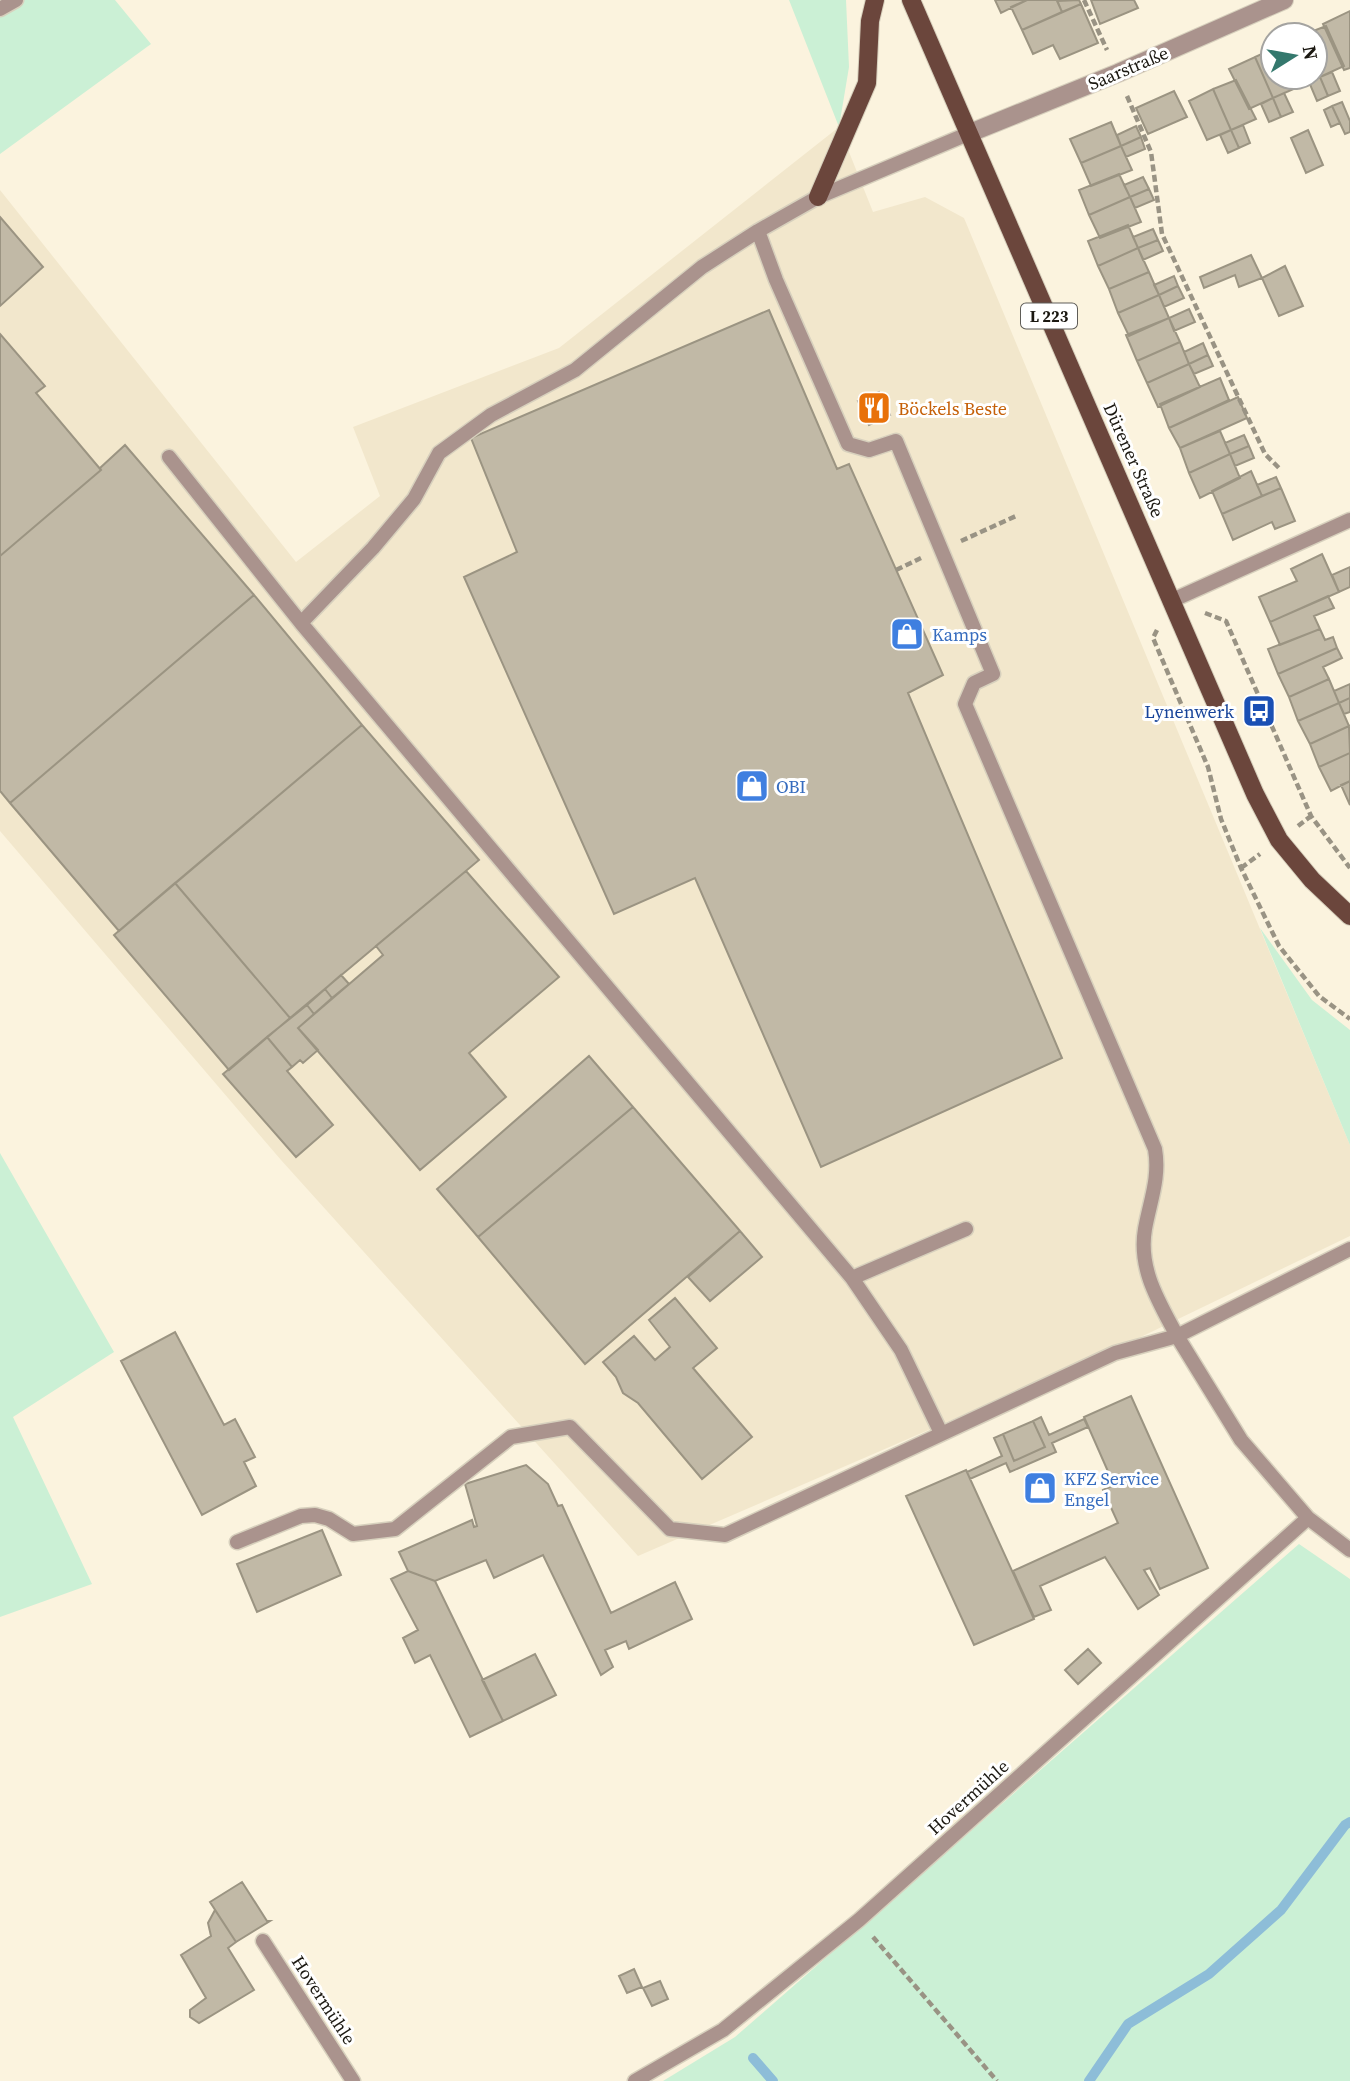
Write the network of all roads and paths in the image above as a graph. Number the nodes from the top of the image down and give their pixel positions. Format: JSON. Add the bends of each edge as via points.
{"nodes":[{"id":1,"x":16,"y":0,"type":"edge"},
{"id":2,"x":875,"y":0,"type":"edge"},
{"id":3,"x":911,"y":0,"type":"edge"},
{"id":4,"x":1084,"y":0,"type":"edge"},
{"id":5,"x":1284,"y":0,"type":"edge"},
{"id":6,"x":0,"y":9,"type":"edge"},
{"id":7,"x":1118,"y":73,"type":"junction"},
{"id":8,"x":970,"y":133,"type":"junction"},
{"id":9,"x":818,"y":197,"type":"junction"},
{"id":10,"x":758,"y":231,"type":"junction"},
{"id":11,"x":169,"y":457,"type":"dead end"},
{"id":12,"x":1281,"y":470,"type":"dead end"},
{"id":13,"x":1350,"y":520,"type":"edge"},
{"id":14,"x":1173,"y":600,"type":"junction"},
{"id":15,"x":301,"y":623,"type":"junction"},
{"id":16,"x":1350,"y":868,"type":"edge"},
{"id":17,"x":1350,"y":916,"type":"edge"},
{"id":18,"x":1350,"y":1019,"type":"edge"},
{"id":19,"x":966,"y":1229,"type":"dead end"},
{"id":20,"x":1350,"y":1249,"type":"edge"},
{"id":21,"x":852,"y":1278,"type":"junction"},
{"id":22,"x":1177,"y":1336,"type":"junction"},
{"id":23,"x":941,"y":1433,"type":"junction"},
{"id":24,"x":1308,"y":1518,"type":"junction"},
{"id":25,"x":237,"y":1542,"type":"dead end"},
{"id":26,"x":1350,"y":1550,"type":"edge"},
{"id":27,"x":859,"y":1920,"type":"junction"},
{"id":28,"x":263,"y":1941,"type":"dead end"},
{"id":29,"x":353,"y":2081,"type":"edge"},
{"id":30,"x":635,"y":2081,"type":"edge"},
{"id":31,"x":997,"y":2081,"type":"edge"}],
"edges":[{"from":1,"to":6,"type":"lane"},
{"from":2,"to":9,"type":"main road","via":[[867,83]]},
{"from":3,"to":8,"type":"main road","name":"Dürener Straße","number":"L 223"},
{"from":4,"to":7,"type":"path"},
{"from":5,"to":7,"type":"street","name":"Saarstraße"},
{"from":7,"to":8,"type":"street","name":"Saarstraße"},
{"from":7,"to":12,"type":"path","via":[[1150,152],[1162,234],[1265,454]]},
{"from":8,"to":9,"type":"lane"},
{"from":8,"to":14,"type":"main road","name":"Dürener Straße","number":"L 223"},
{"from":9,"to":10,"type":"lane"},
{"from":10,"to":15,"type":"lane","via":[[702,267],[575,370],[491,415],[439,453],[414,499]]},
{"from":10,"to":22,"type":"lane","via":[[848,444],[869,450],[896,441],[993,674],[974,683],[965,704],[1155,1149],[1158,1168],[1143,1248],[1150,1286]]},
{"from":11,"to":15,"type":"lane"},
{"from":13,"to":14,"type":"lane"},
{"from":14,"to":16,"type":"path","via":[[1226,621],[1311,816]]},
{"from":14,"to":17,"type":"main road","name":"Dürener Straße","number":"L 223","via":[[1279,840]]},
{"from":14,"to":18,"type":"path","via":[[1153,638],[1208,767],[1241,868],[1279,946],[1319,996]]},
{"from":15,"to":21,"type":"lane"},
{"from":19,"to":21,"type":"lane"},
{"from":20,"to":22,"type":"lane"},
{"from":21,"to":23,"type":"lane","via":[[901,1350]]},
{"from":22,"to":23,"type":"lane","via":[[1115,1353]]},
{"from":22,"to":24,"type":"lane","via":[[1241,1440]]},
{"from":23,"to":25,"type":"lane","via":[[725,1535],[670,1529],[570,1427],[511,1437],[395,1529],[353,1534],[329,1519],[301,1516]]},
{"from":24,"to":26,"type":"lane"},
{"from":24,"to":27,"type":"lane","name":"Hovermühle"},
{"from":27,"to":30,"type":"lane","name":"Hovermühle","via":[[723,2030]]},
{"from":27,"to":31,"type":"path"},
{"from":28,"to":29,"type":"lane","name":"Hovermühle"}]}
